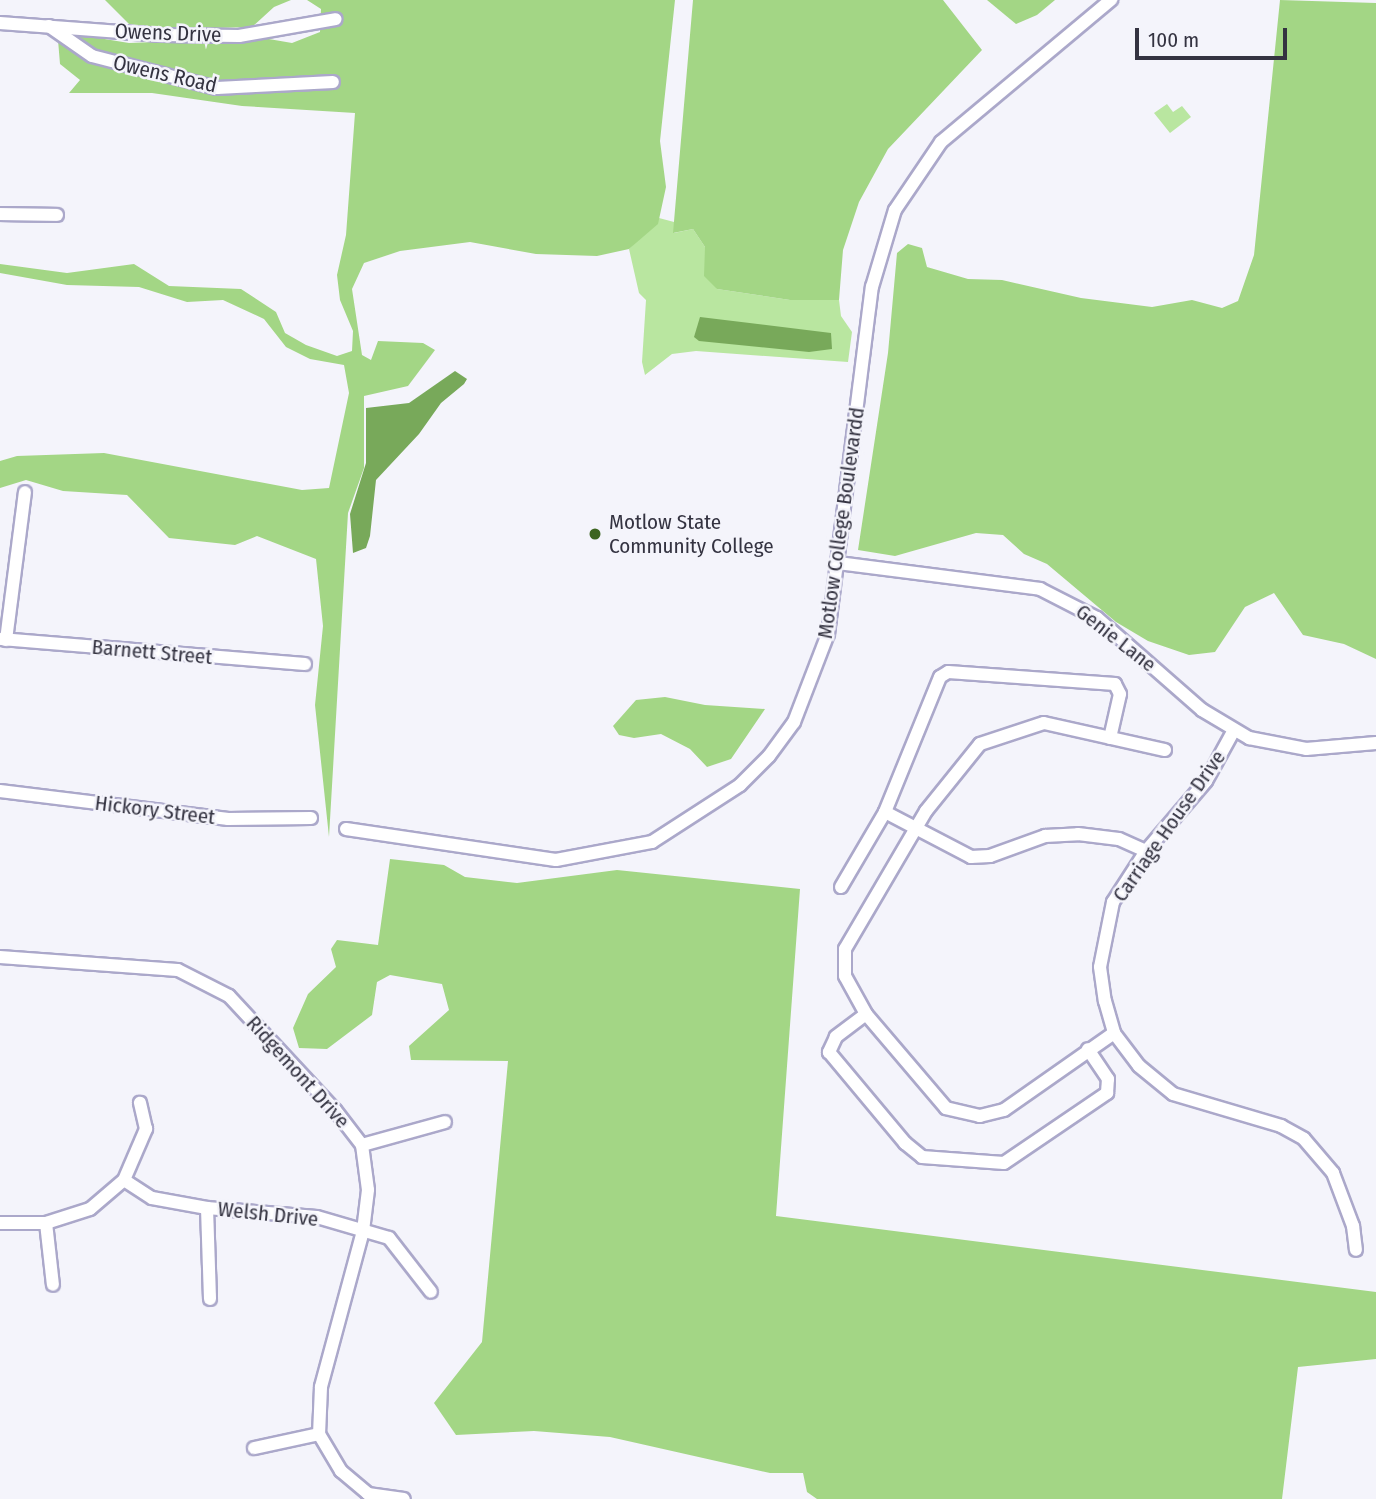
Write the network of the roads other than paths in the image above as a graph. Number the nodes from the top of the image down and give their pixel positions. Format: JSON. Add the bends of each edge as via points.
{"nodes":[{"id":1,"x":1111,"y":0,"type":"edge"},
{"id":2,"x":336,"y":19,"type":"dead end"},
{"id":3,"x":0,"y":23,"type":"edge"},
{"id":4,"x":49,"y":26,"type":"junction"},
{"id":5,"x":333,"y":82,"type":"dead end"},
{"id":6,"x":0,"y":214,"type":"edge"},
{"id":7,"x":57,"y":215,"type":"dead end"},
{"id":8,"x":25,"y":492,"type":"dead end"},
{"id":9,"x":838,"y":563,"type":"junction"},
{"id":10,"x":3,"y":639,"type":"edge"},
{"id":11,"x":305,"y":664,"type":"dead end"},
{"id":12,"x":1234,"y":730,"type":"junction"},
{"id":13,"x":1110,"y":738,"type":"junction"},
{"id":14,"x":1376,"y":744,"type":"edge"},
{"id":15,"x":1165,"y":750,"type":"dead end"},
{"id":16,"x":0,"y":791,"type":"edge"},
{"id":17,"x":885,"y":812,"type":"junction"},
{"id":18,"x":311,"y":818,"type":"dead end"},
{"id":19,"x":916,"y":828,"type":"junction"},
{"id":20,"x":346,"y":829,"type":"dead end"},
{"id":21,"x":1146,"y":851,"type":"junction"},
{"id":22,"x":841,"y":887,"type":"dead end"},
{"id":23,"x":0,"y":957,"type":"edge"},
{"id":24,"x":866,"y":1014,"type":"junction"},
{"id":25,"x":1114,"y":1033,"type":"junction"},
{"id":26,"x":1088,"y":1049,"type":"junction"},
{"id":27,"x":140,"y":1103,"type":"dead end"},
{"id":28,"x":445,"y":1122,"type":"dead end"},
{"id":29,"x":362,"y":1145,"type":"junction"},
{"id":30,"x":124,"y":1180,"type":"junction"},
{"id":31,"x":207,"y":1208,"type":"junction"},
{"id":32,"x":0,"y":1223,"type":"edge"},
{"id":33,"x":46,"y":1223,"type":"junction"},
{"id":34,"x":363,"y":1231,"type":"junction"},
{"id":35,"x":1356,"y":1250,"type":"dead end"},
{"id":36,"x":53,"y":1285,"type":"dead end"},
{"id":37,"x":431,"y":1292,"type":"dead end"},
{"id":38,"x":210,"y":1299,"type":"dead end"},
{"id":39,"x":319,"y":1434,"type":"junction"},
{"id":40,"x":254,"y":1448,"type":"dead end"},
{"id":41,"x":404,"y":1499,"type":"edge"}],
"edges":[{"from":1,"to":9,"type":"street","name":"Motlow College Boulevardd","via":[[941,142],[895,210],[872,287]]},
{"from":2,"to":4,"type":"street","name":"Owens Drive","via":[[239,36]]},
{"from":3,"to":4,"type":"street","name":"Owens Drive"},
{"from":4,"to":5,"type":"street","name":"Owens Road","via":[[92,56],[217,89]]},
{"from":6,"to":7,"type":"street"},
{"from":8,"to":10,"type":"street"},
{"from":9,"to":12,"type":"street","name":"Genie Lane","via":[[1040,589],[1097,618],[1202,710]]},
{"from":9,"to":20,"type":"street","name":"Motlow College Boulevardd","via":[[828,634],[794,722],[740,785],[652,842],[556,860]]},
{"from":10,"to":11,"type":"street","name":"Barnett Street"},
{"from":12,"to":14,"type":"street","name":"Genie Lane","via":[[1249,738],[1306,749]]},
{"from":12,"to":21,"type":"street","name":"Carriage House Drive","via":[[1206,781]]},
{"from":13,"to":15,"type":"street"},
{"from":13,"to":17,"type":"street","via":[[1120,694],[1115,684],[947,673],[940,677]]},
{"from":13,"to":19,"type":"street","via":[[1044,723],[979,744],[953,772]]},
{"from":16,"to":18,"type":"street","name":"Hickory Street","via":[[228,819]]},
{"from":17,"to":19,"type":"street"},
{"from":17,"to":22,"type":"street"},
{"from":19,"to":21,"type":"street","via":[[971,857],[990,856],[1045,836],[1078,834],[1119,839]]},
{"from":19,"to":24,"type":"street","via":[[845,949],[845,976]]},
{"from":21,"to":25,"type":"street","name":"Carriage House Drive","via":[[1113,902],[1103,938],[1100,967]]},
{"from":23,"to":29,"type":"street","name":"Ridgemont Drive","via":[[178,970],[229,996]]},
{"from":24,"to":26,"type":"street","via":[[946,1108],[979,1116],[1004,1110]]},
{"from":24,"to":26,"type":"street","via":[[836,1037],[830,1052],[905,1143],[922,1157],[1004,1163],[1107,1093],[1108,1079]]},
{"from":25,"to":26,"type":"street"},
{"from":25,"to":35,"type":"street","name":"Carriage House Drive","via":[[1139,1066],[1173,1094],[1280,1126],[1304,1139],[1333,1173],[1353,1226]]},
{"from":27,"to":30,"type":"street","via":[[146,1129]]},
{"from":28,"to":29,"type":"street"},
{"from":29,"to":34,"type":"street","name":"Ridgemont Drive","via":[[368,1190]]},
{"from":30,"to":31,"type":"street","name":"Welsh Drive","via":[[152,1198]]},
{"from":30,"to":33,"type":"street","via":[[90,1209]]},
{"from":31,"to":34,"type":"street","name":"Welsh Drive","via":[[317,1217]]},
{"from":31,"to":38,"type":"street"},
{"from":32,"to":33,"type":"street"},
{"from":33,"to":36,"type":"street"},
{"from":34,"to":37,"type":"street","name":"Welsh Drive","via":[[389,1238]]},
{"from":34,"to":39,"type":"street","name":"Ridgemont Drive","via":[[321,1387]]},
{"from":39,"to":40,"type":"street"},
{"from":39,"to":41,"type":"street","via":[[341,1471],[368,1494]]}]}
